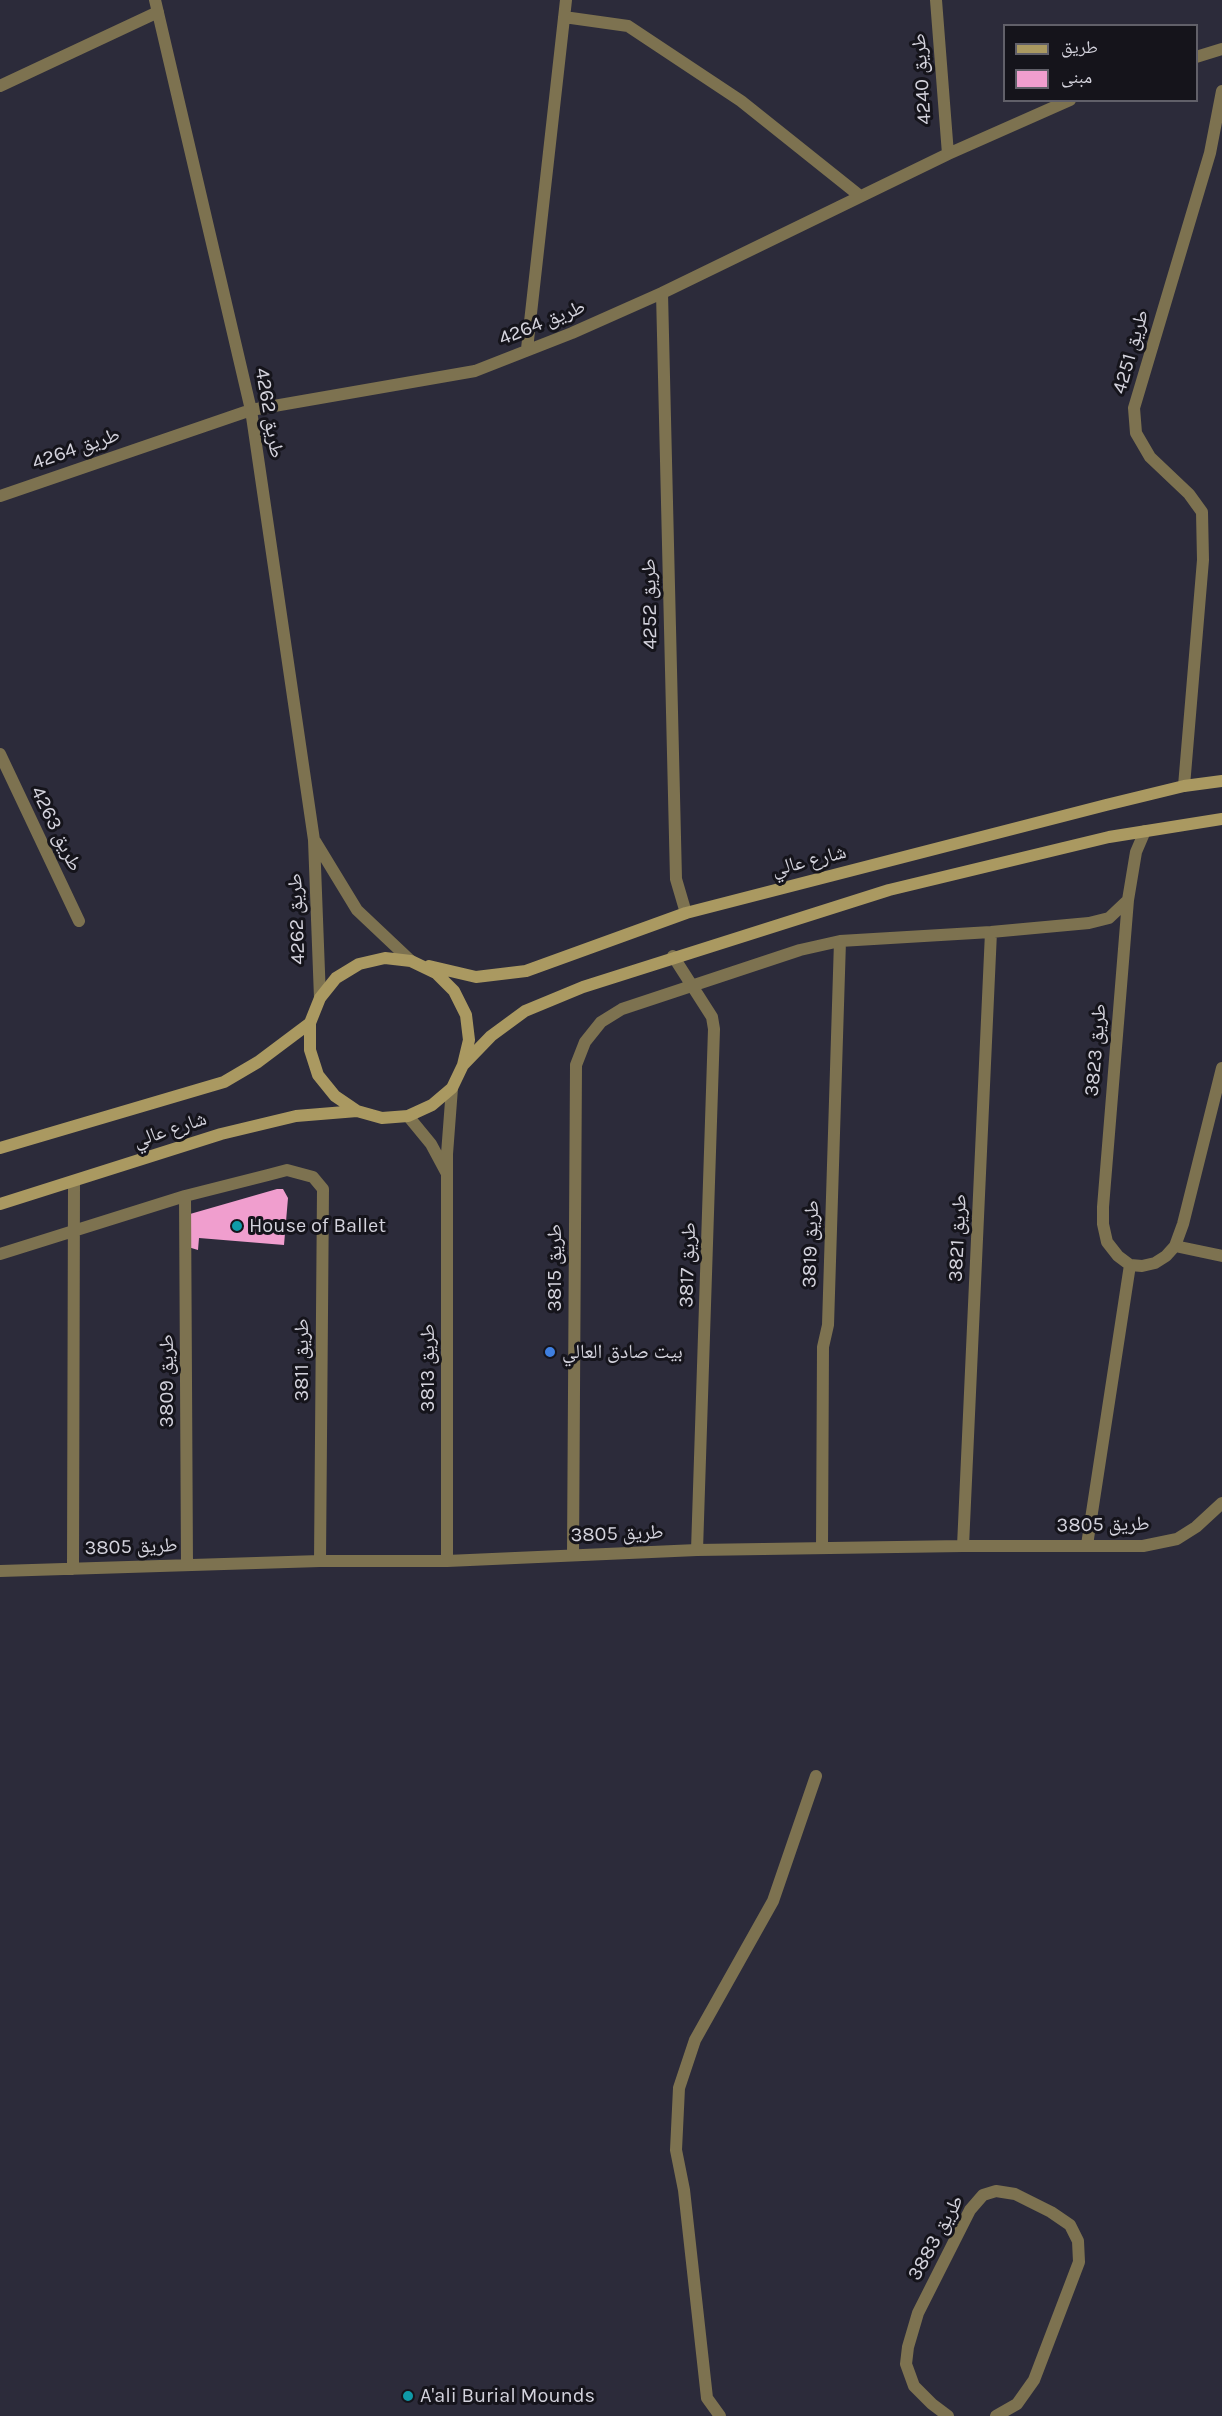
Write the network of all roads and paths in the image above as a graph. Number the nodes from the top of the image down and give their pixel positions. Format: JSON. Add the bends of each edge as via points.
{"nodes":[{"id":1,"x":566,"y":0,"type":"edge"},
{"id":2,"x":936,"y":0,"type":"edge"},
{"id":3,"x":157,"y":6,"type":"edge"},
{"id":4,"x":564,"y":17,"type":"junction"},
{"id":5,"x":1222,"y":49,"type":"edge"},
{"id":6,"x":1198,"y":57,"type":"edge"},
{"id":7,"x":0,"y":86,"type":"edge"},
{"id":8,"x":1222,"y":91,"type":"edge"},
{"id":9,"x":1065,"y":102,"type":"edge"},
{"id":10,"x":948,"y":154,"type":"junction"},
{"id":11,"x":860,"y":196,"type":"junction"},
{"id":12,"x":662,"y":293,"type":"junction"},
{"id":13,"x":527,"y":349,"type":"junction"},
{"id":14,"x":251,"y":410,"type":"junction"},
{"id":15,"x":0,"y":496,"type":"edge"},
{"id":16,"x":0,"y":754,"type":"edge"},
{"id":17,"x":1222,"y":781,"type":"edge"},
{"id":18,"x":1184,"y":786,"type":"junction"},
{"id":19,"x":1222,"y":819,"type":"edge"},
{"id":20,"x":1145,"y":831,"type":"junction"},
{"id":21,"x":314,"y":840,"type":"junction"},
{"id":22,"x":1128,"y":900,"type":"junction"},
{"id":23,"x":686,"y":913,"type":"junction"},
{"id":24,"x":79,"y":921,"type":"dead end"},
{"id":25,"x":991,"y":932,"type":"junction"},
{"id":26,"x":840,"y":941,"type":"junction"},
{"id":27,"x":673,"y":956,"type":"junction"},
{"id":28,"x":411,"y":961,"type":"junction"},
{"id":29,"x":692,"y":986,"type":"junction"},
{"id":30,"x":320,"y":998,"type":"junction"},
{"id":31,"x":310,"y":1023,"type":"junction"},
{"id":32,"x":463,"y":1065,"type":"junction"},
{"id":33,"x":1222,"y":1068,"type":"edge"},
{"id":34,"x":452,"y":1088,"type":"junction"},
{"id":35,"x":357,"y":1111,"type":"junction"},
{"id":36,"x":408,"y":1116,"type":"junction"},
{"id":37,"x":0,"y":1148,"type":"edge"},
{"id":38,"x":448,"y":1175,"type":"junction"},
{"id":39,"x":74,"y":1181,"type":"junction"},
{"id":40,"x":185,"y":1196,"type":"junction"},
{"id":41,"x":0,"y":1204,"type":"edge"},
{"id":42,"x":75,"y":1229,"type":"junction"},
{"id":43,"x":1175,"y":1246,"type":"junction"},
{"id":44,"x":0,"y":1254,"type":"edge"},
{"id":45,"x":1222,"y":1256,"type":"edge"},
{"id":46,"x":1130,"y":1264,"type":"junction"},
{"id":47,"x":1222,"y":1503,"type":"edge"},
{"id":48,"x":1087,"y":1545,"type":"junction"},
{"id":49,"x":963,"y":1546,"type":"junction"},
{"id":50,"x":822,"y":1548,"type":"junction"},
{"id":51,"x":697,"y":1550,"type":"junction"},
{"id":52,"x":573,"y":1555,"type":"junction"},
{"id":53,"x":320,"y":1561,"type":"junction"},
{"id":54,"x":447,"y":1561,"type":"junction"},
{"id":55,"x":188,"y":1565,"type":"junction"},
{"id":56,"x":73,"y":1569,"type":"junction"},
{"id":57,"x":0,"y":1571,"type":"edge"},
{"id":58,"x":816,"y":1776,"type":"dead end"},
{"id":59,"x":720,"y":2416,"type":"edge"},
{"id":60,"x":948,"y":2416,"type":"edge"},
{"id":61,"x":996,"y":2416,"type":"edge"}],
"edges":[{"from":1,"to":4,"type":"street"},
{"from":2,"to":10,"type":"street","name":"طريق 4240"},
{"from":3,"to":7,"type":"street"},
{"from":3,"to":14,"type":"street","name":"طريق 4262"},
{"from":4,"to":11,"type":"street","via":[[628,26],[741,101]]},
{"from":4,"to":13,"type":"street"},
{"from":5,"to":6,"type":"street"},
{"from":8,"to":18,"type":"street","name":"طريق 4251","via":[[1210,153],[1134,408],[1136,433],[1150,457],[1202,512],[1203,560]]},
{"from":9,"to":10,"type":"street","name":"طريق 4264"},
{"from":10,"to":11,"type":"street","name":"طريق 4264"},
{"from":11,"to":12,"type":"street","name":"طريق 4264"},
{"from":12,"to":13,"type":"street","name":"طريق 4264"},
{"from":12,"to":23,"type":"street","name":"طريق 4252","via":[[676,879]]},
{"from":13,"to":14,"type":"street","name":"طريق 4264","via":[[475,371]]},
{"from":14,"to":15,"type":"street","name":"طريق 4264"},
{"from":14,"to":21,"type":"street","name":"طريق 4262"},
{"from":16,"to":24,"type":"street","name":"طريق 4263"},
{"from":17,"to":18,"type":"street","name":"شارع عالي"},
{"from":18,"to":23,"type":"street","name":"شارع عالي"},
{"from":19,"to":20,"type":"street"},
{"from":20,"to":22,"type":"street","name":"طريق 3823","via":[[1136,852]]},
{"from":20,"to":27,"type":"street","via":[[889,890]]},
{"from":21,"to":28,"type":"street","name":"طريق 4262","via":[[357,910]]},
{"from":21,"to":30,"type":"street","name":"طريق 4262"},
{"from":22,"to":25,"type":"street","name":"طريق 3815","via":[[1108,918],[1089,923]]},
{"from":22,"to":46,"type":"street","name":"طريق 3823","via":[[1103,1224],[1107,1242]]},
{"from":23,"to":28,"type":"street","name":"شارع عالي","via":[[526,971],[476,977]]},
{"from":25,"to":26,"type":"street","name":"طريق 3815"},
{"from":25,"to":49,"type":"street","name":"طريق 3821"},
{"from":26,"to":29,"type":"street","name":"طريق 3815","via":[[789,953]]},
{"from":26,"to":50,"type":"street","name":"طريق 3819","via":[[828,1325],[824,1347]]},
{"from":27,"to":29,"type":"street","name":"طريق 3817"},
{"from":27,"to":32,"type":"street","via":[[525,1011],[491,1036]]},
{"from":28,"to":30,"type":"street","via":[[385,958],[359,964],[336,978]]},
{"from":28,"to":32,"type":"street","via":[[436,973],[454,992],[466,1014],[469,1040]]},
{"from":29,"to":51,"type":"street","name":"طريق 3817","via":[[712,1017],[715,1049]]},
{"from":29,"to":52,"type":"street","name":"طريق 3815","via":[[622,1009],[601,1022],[585,1042],[576,1065]]},
{"from":30,"to":31,"type":"street"},
{"from":31,"to":35,"type":"street","via":[[310,1050],[318,1075],[334,1096]]},
{"from":31,"to":37,"type":"street","name":"شارع عالي","via":[[224,1082]]},
{"from":32,"to":34,"type":"street"},
{"from":33,"to":43,"type":"street"},
{"from":34,"to":36,"type":"street","via":[[432,1106]]},
{"from":34,"to":38,"type":"street","name":"طريق 3813"},
{"from":35,"to":36,"type":"street","via":[[382,1118]]},
{"from":35,"to":39,"type":"street","name":"شارع عالي","via":[[296,1116],[221,1134]]},
{"from":36,"to":38,"type":"street","name":"طريق 3813","via":[[431,1144]]},
{"from":38,"to":54,"type":"street","name":"طريق 3813"},
{"from":39,"to":41,"type":"street","name":"شارع عالي"},
{"from":39,"to":42,"type":"street"},
{"from":40,"to":42,"type":"street"},
{"from":40,"to":53,"type":"street","name":"طريق 3811","via":[[287,1170],[313,1177],[322,1189]]},
{"from":40,"to":55,"type":"street","name":"طريق 3809"},
{"from":42,"to":44,"type":"street"},
{"from":42,"to":56,"type":"street"},
{"from":43,"to":45,"type":"street"},
{"from":43,"to":46,"type":"street","via":[[1155,1263]]},
{"from":46,"to":48,"type":"street"},
{"from":47,"to":48,"type":"street","name":"طريق 3805","via":[[1177,1539],[1143,1546]]},
{"from":48,"to":49,"type":"street","name":"طريق 3805"},
{"from":49,"to":50,"type":"street","name":"طريق 3805"},
{"from":50,"to":51,"type":"street","name":"طريق 3805"},
{"from":51,"to":52,"type":"street","name":"طريق 3805"},
{"from":52,"to":54,"type":"street","name":"طريق 3805"},
{"from":53,"to":54,"type":"street","name":"طريق 3805"},
{"from":53,"to":55,"type":"street","name":"طريق 3805"},
{"from":55,"to":56,"type":"street","name":"طريق 3805"},
{"from":56,"to":57,"type":"street","name":"طريق 3805"},
{"from":58,"to":59,"type":"street","via":[[773,1901],[695,2040],[679,2088],[676,2150],[707,2398]]},
{"from":60,"to":61,"type":"street","name":"طريق 3883","via":[[915,2386],[906,2364],[908,2347],[918,2313],[970,2210],[983,2194],[996,2191],[1015,2194],[1070,2225],[1078,2241],[1079,2262],[1034,2380],[1017,2404]]}]}
